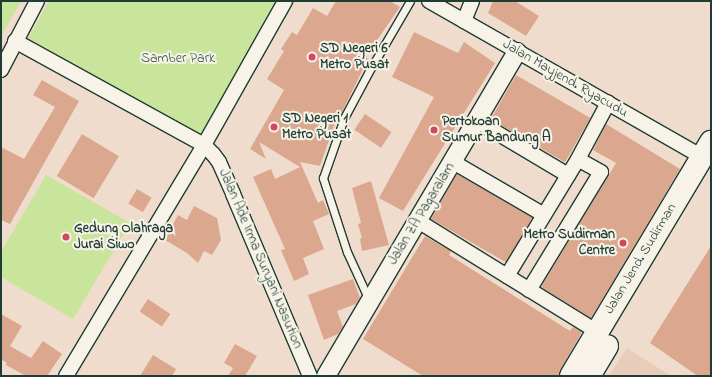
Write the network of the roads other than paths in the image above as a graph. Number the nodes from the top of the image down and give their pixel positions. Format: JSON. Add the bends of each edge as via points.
{"nodes":[{"id":1,"x":37,"y":1,"type":"edge"},
{"id":2,"x":285,"y":1,"type":"edge"},
{"id":3,"x":410,"y":1,"type":"edge"},
{"id":4,"x":429,"y":1,"type":"edge"},
{"id":5,"x":472,"y":1,"type":"edge"},
{"id":6,"x":464,"y":21,"type":"junction"},
{"id":7,"x":16,"y":41,"type":"junction"},
{"id":8,"x":517,"y":52,"type":"junction"},
{"id":9,"x":1,"y":70,"type":"edge"},
{"id":10,"x":608,"y":103,"type":"junction"},
{"id":11,"x":477,"y":121,"type":"junction"},
{"id":12,"x":204,"y":145,"type":"junction"},
{"id":13,"x":708,"y":156,"type":"edge"},
{"id":14,"x":578,"y":159,"type":"junction"},
{"id":15,"x":453,"y":162,"type":"junction"},
{"id":16,"x":568,"y":175,"type":"junction"},
{"id":17,"x":544,"y":215,"type":"junction"},
{"id":18,"x":418,"y":221,"type":"junction"},
{"id":19,"x":507,"y":276,"type":"junction"},
{"id":20,"x":529,"y":290,"type":"junction"},
{"id":21,"x":370,"y":302,"type":"junction"},
{"id":22,"x":598,"y":332,"type":"junction"},
{"id":23,"x":66,"y":376,"type":"edge"},
{"id":24,"x":310,"y":376,"type":"edge"},
{"id":25,"x":326,"y":376,"type":"edge"},
{"id":26,"x":571,"y":376,"type":"edge"},
{"id":27,"x":589,"y":376,"type":"edge"}],
"edges":[{"from":1,"to":7,"type":"street"},
{"from":2,"to":12,"type":"street"},
{"from":3,"to":21,"type":"lane","via":[[344,118],[323,178],[348,252]]},
{"from":4,"to":6,"type":"street","name":"Jalan Mayjend. Ryacudu"},
{"from":5,"to":6,"type":"street"},
{"from":6,"to":8,"type":"street","name":"Jalan Mayjend. Ryacudu"},
{"from":7,"to":9,"type":"street"},
{"from":7,"to":12,"type":"street","name":"Jalan Ade Irma Suryani Nasution"},
{"from":8,"to":10,"type":"street","name":"Jalan Mayjend. Ryacudu"},
{"from":8,"to":11,"type":"street","name":"Jalan ZA Pagaralam"},
{"from":10,"to":13,"type":"street","name":"Jalan Mayjend. Ryacudu"},
{"from":10,"to":14,"type":"street"},
{"from":11,"to":15,"type":"street","name":"Jalan ZA Pagaralam"},
{"from":11,"to":16,"type":"street"},
{"from":12,"to":23,"type":"street"},
{"from":12,"to":24,"type":"street","name":"Jalan Ade Irma Suryani Nasution","via":[[222,169]]},
{"from":13,"to":22,"type":"highway","name":"Jalan Jend. Sudirman"},
{"from":13,"to":27,"type":"highway","name":"Jalan Jend. Sudirman"},
{"from":14,"to":16,"type":"street"},
{"from":14,"to":20,"type":"street","via":[[601,172]]},
{"from":15,"to":17,"type":"street"},
{"from":15,"to":18,"type":"street","name":"Jalan ZA Pagaralam"},
{"from":16,"to":17,"type":"street"},
{"from":17,"to":19,"type":"street"},
{"from":18,"to":19,"type":"street"},
{"from":18,"to":21,"type":"street","name":"Jalan ZA Pagaralam"},
{"from":19,"to":20,"type":"street"},
{"from":20,"to":22,"type":"street"},
{"from":21,"to":25,"type":"street","name":"Jalan ZA Pagaralam"},
{"from":22,"to":26,"type":"highway","name":"Jalan Jend. Sudirman"}]}
